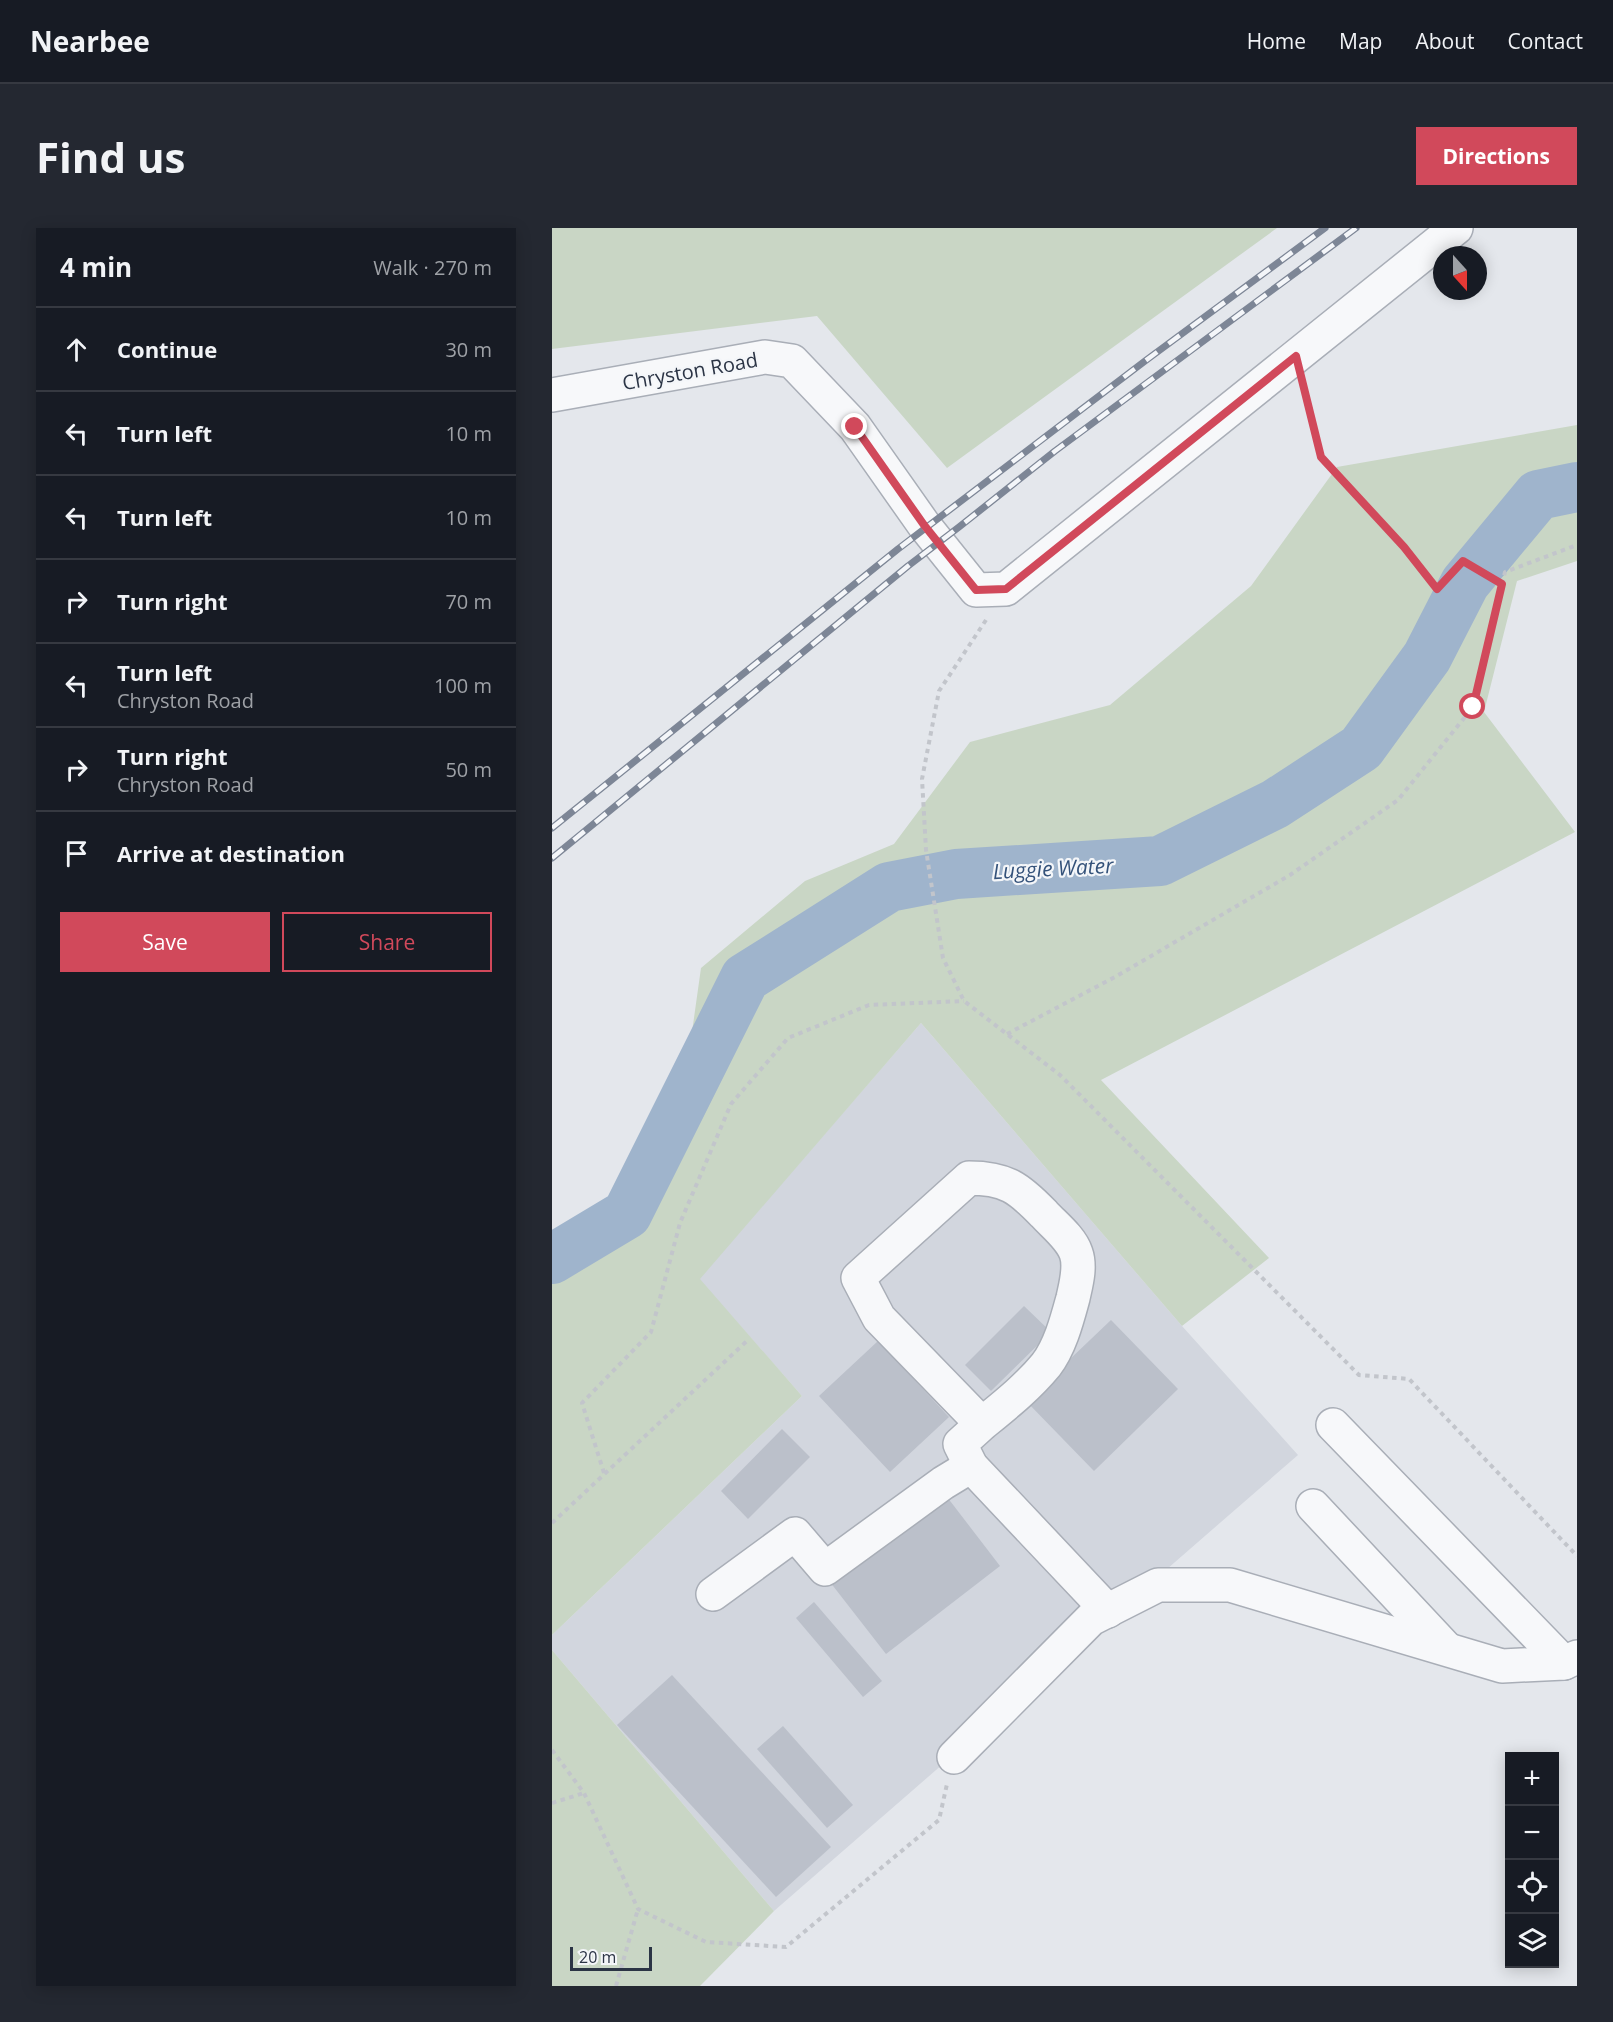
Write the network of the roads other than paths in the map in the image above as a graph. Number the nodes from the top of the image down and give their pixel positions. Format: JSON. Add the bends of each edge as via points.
{"nodes":[{"id":1,"x":1456,"y":228,"type":"edge"},
{"id":2,"x":552,"y":395,"type":"edge"},
{"id":3,"x":982,"y":1424,"type":"junction"},
{"id":4,"x":1333,"y":1425,"type":"dead end"},
{"id":5,"x":971,"y":1466,"type":"junction"},
{"id":6,"x":1313,"y":1506,"type":"dead end"},
{"id":7,"x":712,"y":1593,"type":"dead end"},
{"id":8,"x":1108,"y":1611,"type":"junction"},
{"id":9,"x":1448,"y":1650,"type":"junction"},
{"id":10,"x":1571,"y":1660,"type":"edge"},
{"id":11,"x":954,"y":1757,"type":"road end"}],
"edges":[{"from":1,"to":2,"type":"street","name":"Chryston Road","via":[[1006,589],[976,590],[924,525],[855,427],[792,361],[765,357]]},
{"from":3,"to":3,"type":"street","via":[[879,1318],[858,1278],[969,1178],[993,1178],[1026,1196],[1076,1252],[1078,1274],[1069,1313],[1047,1364]]},
{"from":3,"to":5,"type":"street","via":[[960,1444]]},
{"from":4,"to":10,"type":"street"},
{"from":5,"to":7,"type":"street","via":[[825,1569],[795,1534]]},
{"from":5,"to":8,"type":"street"},
{"from":6,"to":9,"type":"street"},
{"from":8,"to":9,"type":"street","via":[[1158,1585],[1230,1585]]},
{"from":8,"to":11,"type":"street","via":[[1091,1619]]},
{"from":9,"to":10,"type":"street","via":[[1502,1666]]}]}
